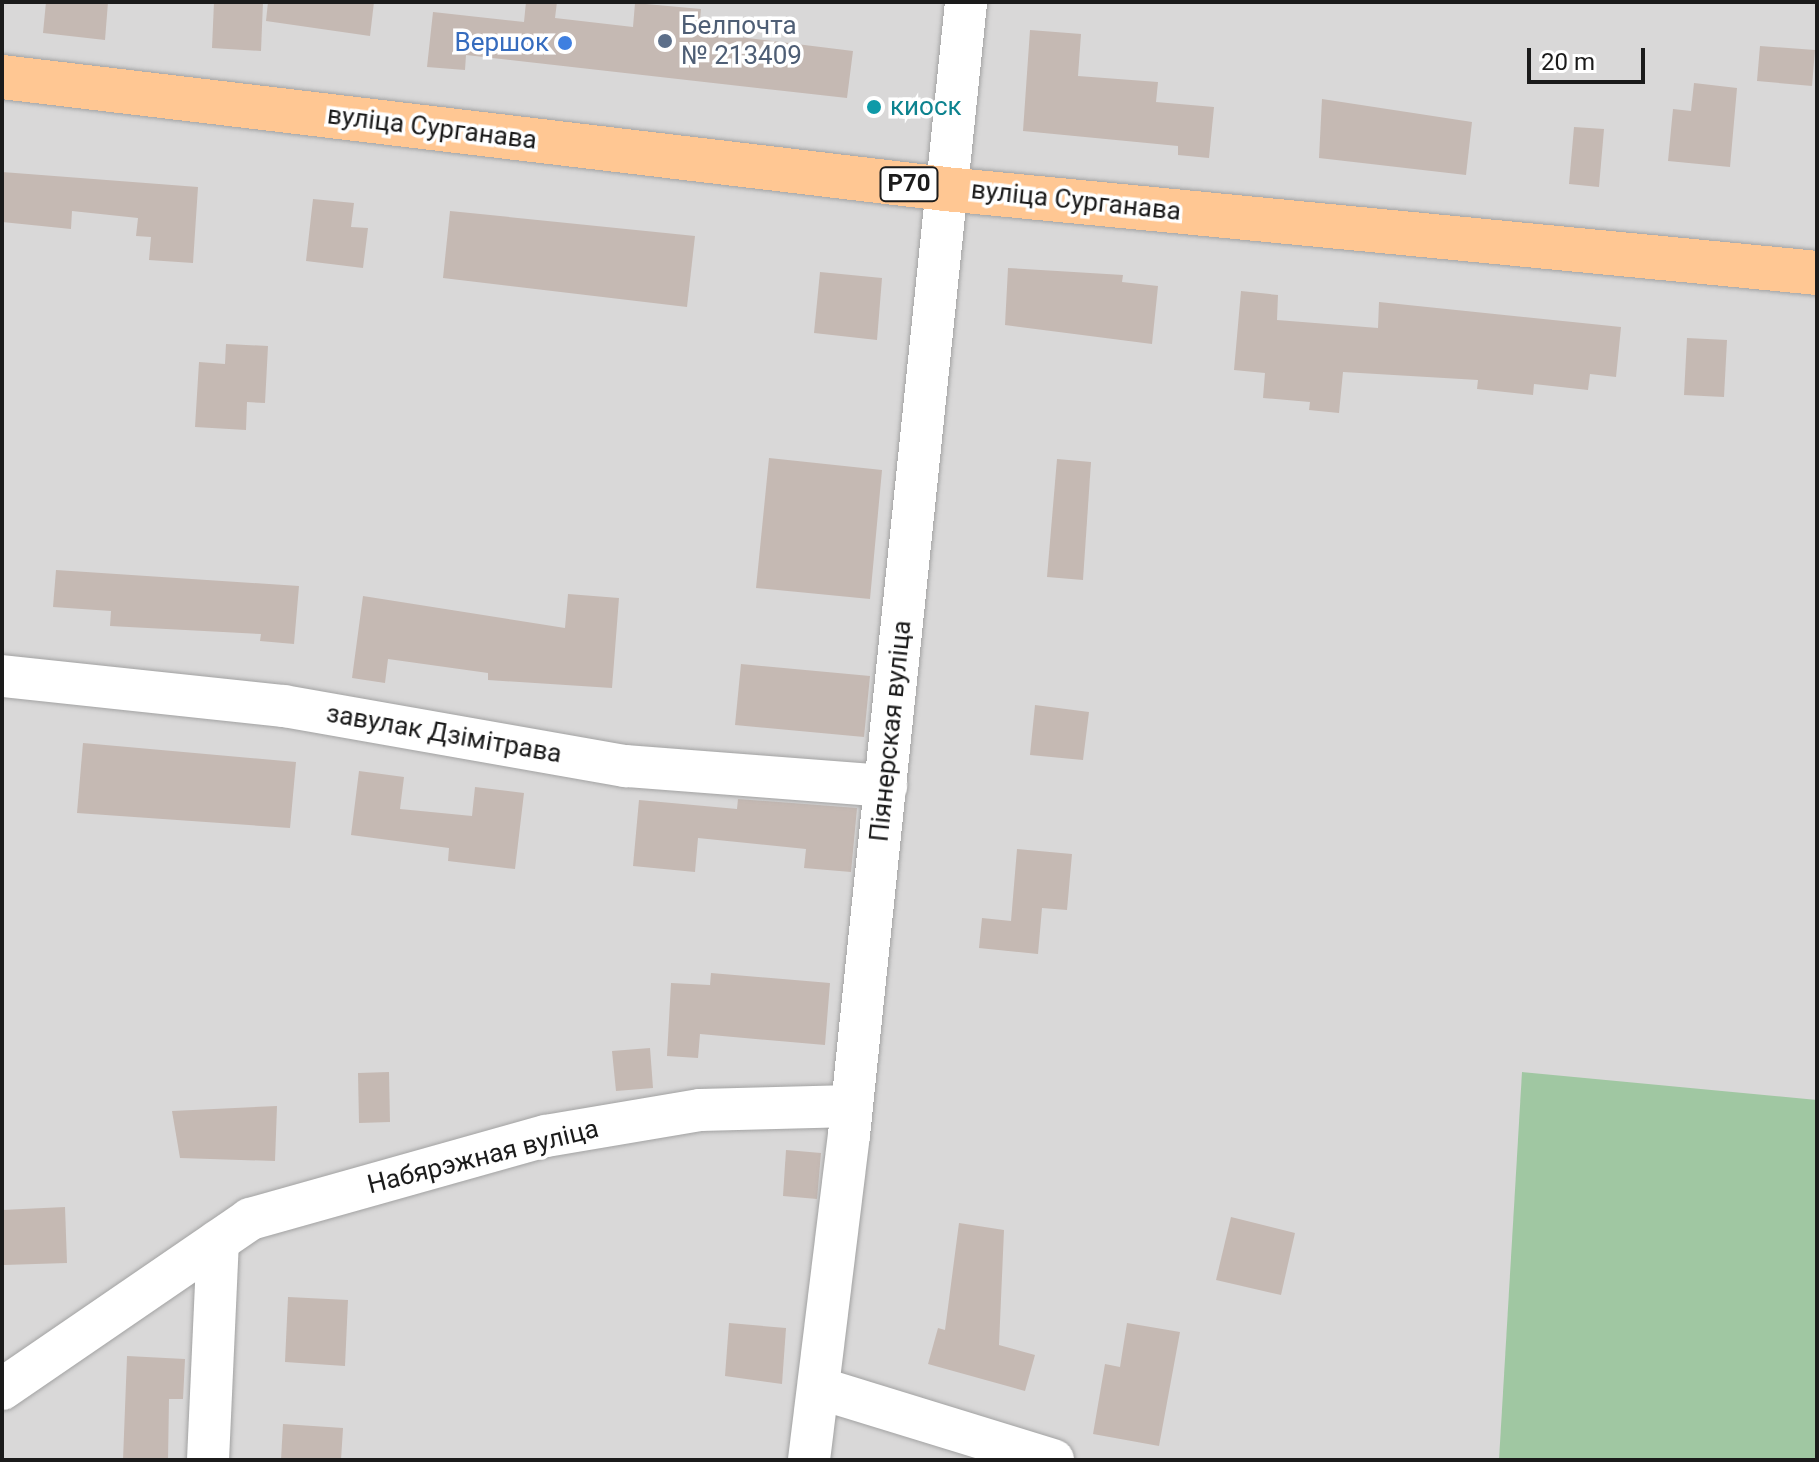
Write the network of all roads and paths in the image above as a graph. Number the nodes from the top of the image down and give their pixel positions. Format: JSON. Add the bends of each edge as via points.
{"nodes":[{"id":1,"x":966,"y":2,"type":"edge"},
{"id":2,"x":2,"y":77,"type":"edge"},
{"id":3,"x":945,"y":189,"type":"junction"},
{"id":4,"x":1817,"y":273,"type":"edge"},
{"id":5,"x":2,"y":676,"type":"edge"},
{"id":6,"x":886,"y":786,"type":"junction"},
{"id":7,"x":852,"y":1106,"type":"junction"},
{"id":8,"x":218,"y":1241,"type":"junction"},
{"id":9,"x":819,"y":1388,"type":"junction"},
{"id":10,"x":2,"y":1389,"type":"edge"},
{"id":11,"x":208,"y":1460,"type":"edge"},
{"id":12,"x":809,"y":1460,"type":"edge"},
{"id":13,"x":1053,"y":1460,"type":"edge"}],
"edges":[{"from":1,"to":3,"type":"street","name":"Піянерская вуліца"},
{"from":2,"to":3,"type":"main road","name":"вуліца Сурганава","number":"Р70"},
{"from":3,"to":4,"type":"main road","name":"вуліца Сурганава","number":"Р70"},
{"from":3,"to":6,"type":"street","name":"Піянерская вуліца"},
{"from":5,"to":6,"type":"street","name":"завулак Дзімітрава","via":[[284,706],[626,766]]},
{"from":6,"to":7,"type":"street","name":"Піянерская вуліца"},
{"from":7,"to":8,"type":"street","name":"Набярэжная вуліца","via":[[700,1110],[546,1136],[250,1219]]},
{"from":7,"to":9,"type":"street","name":"Піянерская вуліца"},
{"from":8,"to":10,"type":"street","name":"Набярэжная вуліца"},
{"from":8,"to":11,"type":"street"},
{"from":9,"to":12,"type":"street","name":"Піянерская вуліца"},
{"from":9,"to":13,"type":"street"}]}
